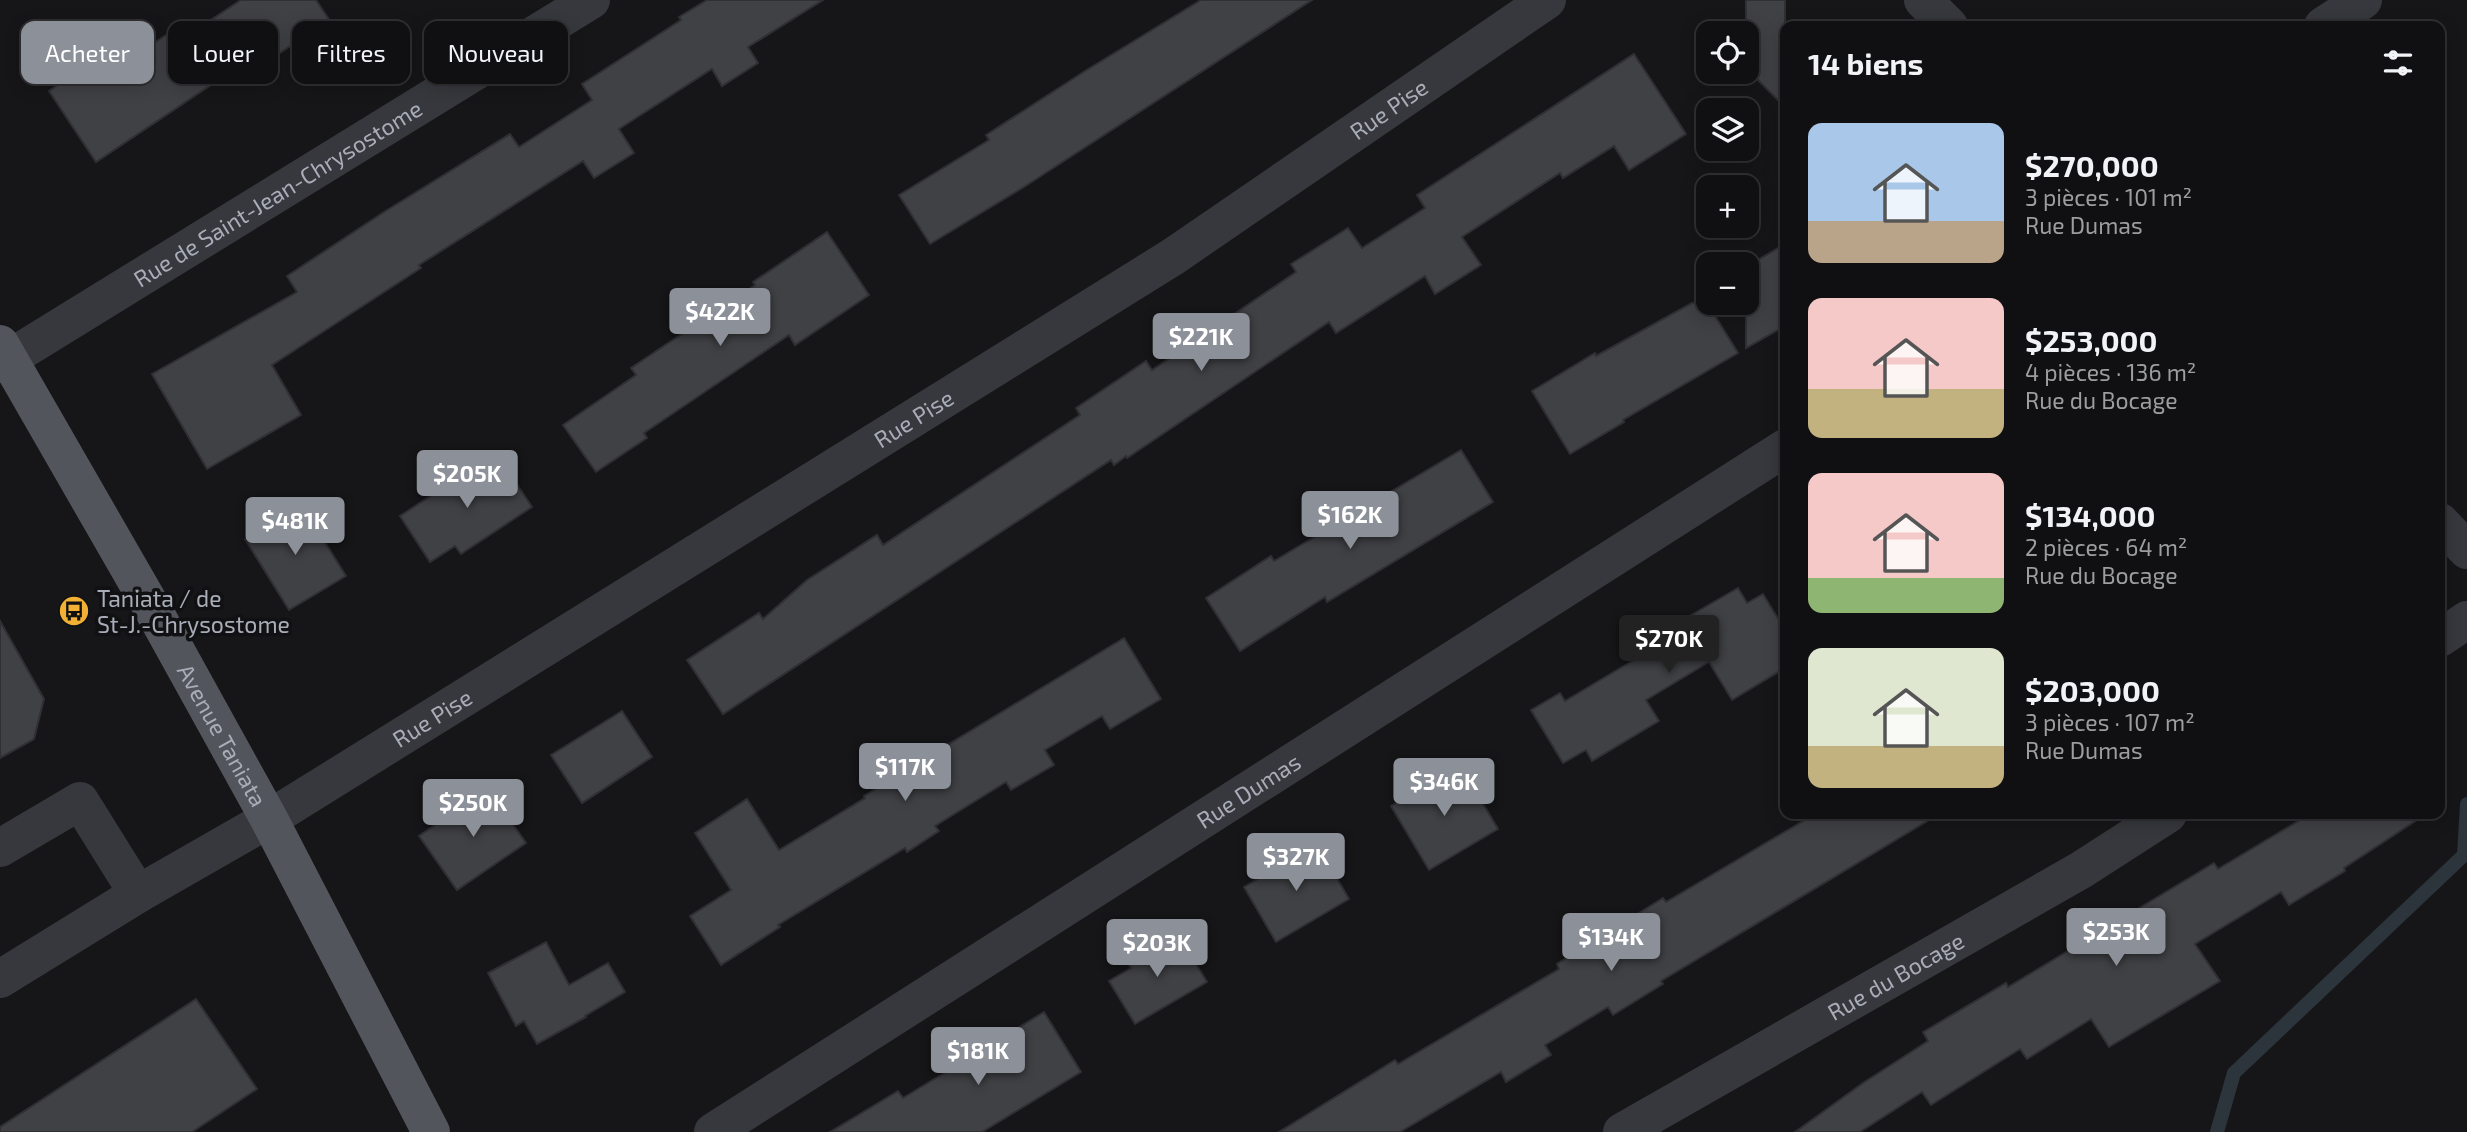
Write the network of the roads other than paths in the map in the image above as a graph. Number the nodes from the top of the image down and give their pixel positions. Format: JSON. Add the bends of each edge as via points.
{"nodes":[{"id":1,"x":591,"y":0,"type":"edge"},
{"id":2,"x":1547,"y":0,"type":"edge"},
{"id":3,"x":1923,"y":0,"type":"edge"},
{"id":4,"x":2363,"y":0,"type":"edge"},
{"id":5,"x":1944,"y":21,"type":"edge"},
{"id":6,"x":2331,"y":21,"type":"edge"},
{"id":7,"x":3,"y":356,"type":"edge"},
{"id":8,"x":1780,"y":451,"type":"edge"},
{"id":9,"x":2445,"y":528,"type":"edge"},
{"id":10,"x":2467,"y":550,"type":"edge"},
{"id":11,"x":2467,"y":620,"type":"edge"},
{"id":12,"x":2445,"y":635,"type":"edge"},
{"id":13,"x":269,"y":819,"type":"junction"},
{"id":14,"x":2160,"y":819,"type":"edge"},
{"id":15,"x":0,"y":848,"type":"edge"},
{"id":16,"x":138,"y":894,"type":"junction"},
{"id":17,"x":0,"y":979,"type":"edge"},
{"id":18,"x":431,"y":1132,"type":"edge"},
{"id":19,"x":713,"y":1132,"type":"edge"},
{"id":20,"x":1622,"y":1132,"type":"edge"}],
"edges":[{"from":1,"to":7,"type":"street","name":"Rue de Saint-Jean-Chrysostome"},
{"from":2,"to":13,"type":"street","name":"Rue Pise","via":[[1174,256]]},
{"from":3,"to":5,"type":"street"},
{"from":4,"to":6,"type":"street"},
{"from":7,"to":13,"type":"main road","name":"Avenue Taniata"},
{"from":8,"to":19,"type":"street","name":"Rue Dumas"},
{"from":9,"to":10,"type":"street"},
{"from":11,"to":12,"type":"street"},
{"from":13,"to":16,"type":"street","name":"Rue Pise"},
{"from":13,"to":18,"type":"main road","name":"Avenue Taniata"},
{"from":14,"to":20,"type":"street","name":"Rue du Bocage","via":[[2081,870]]},
{"from":15,"to":16,"type":"street","via":[[80,801]]},
{"from":16,"to":17,"type":"street","name":"Rue Pise"}]}
